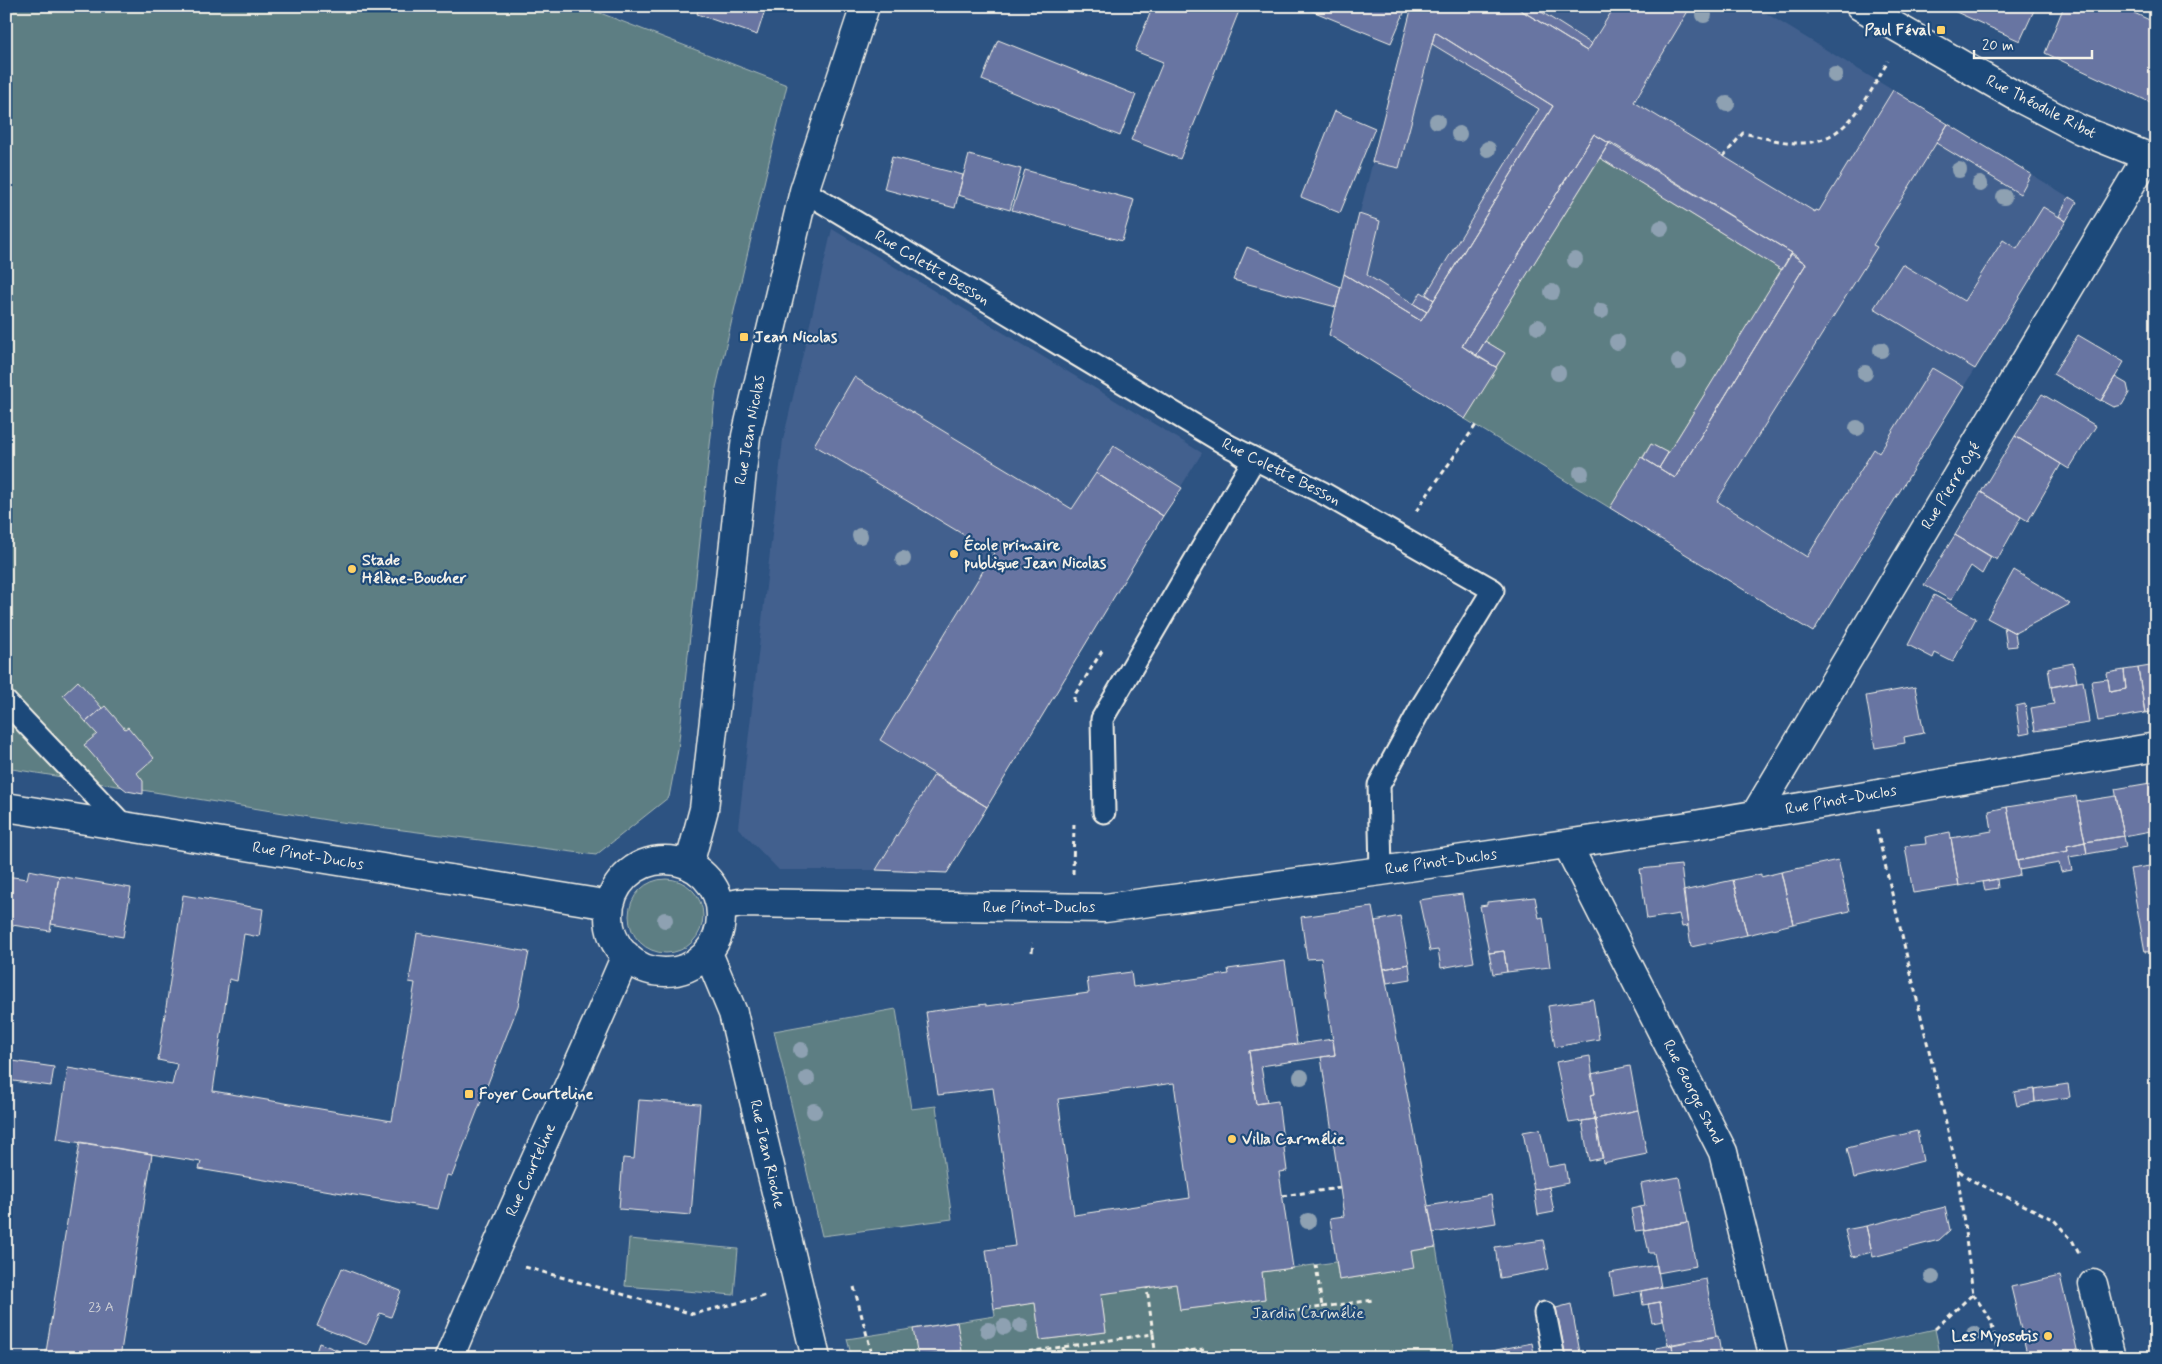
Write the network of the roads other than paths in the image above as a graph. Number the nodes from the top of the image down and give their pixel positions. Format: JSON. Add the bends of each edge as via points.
{"nodes":[{"id":1,"x":865,"y":6,"type":"edge"},
{"id":2,"x":1860,"y":6,"type":"edge"},
{"id":3,"x":2151,"y":158,"type":"edge"},
{"id":4,"x":804,"y":191,"type":"junction"},
{"id":5,"x":1229,"y":446,"type":"junction"},
{"id":6,"x":6,"y":702,"type":"edge"},
{"id":7,"x":2156,"y":747,"type":"edge"},
{"id":8,"x":6,"y":807,"type":"edge"},
{"id":9,"x":1104,"y":812,"type":"dead end"},
{"id":10,"x":1755,"y":815,"type":"junction"},
{"id":11,"x":124,"y":826,"type":"junction"},
{"id":12,"x":1567,"y":844,"type":"junction"},
{"id":13,"x":689,"y":865,"type":"junction"},
{"id":14,"x":1381,"y":871,"type":"junction"},
{"id":15,"x":610,"y":905,"type":"junction"},
{"id":16,"x":721,"y":907,"type":"junction"},
{"id":17,"x":708,"y":952,"type":"junction"},
{"id":18,"x":626,"y":955,"type":"junction"},
{"id":19,"x":2093,"y":1284,"type":"road end"},
{"id":20,"x":1545,"y":1313,"type":"dead end"},
{"id":21,"x":449,"y":1358,"type":"edge"},
{"id":22,"x":816,"y":1358,"type":"edge"},
{"id":23,"x":1554,"y":1358,"type":"edge"},
{"id":24,"x":1774,"y":1358,"type":"edge"},
{"id":25,"x":2110,"y":1358,"type":"edge"}],
"edges":[{"from":1,"to":4,"type":"street","name":"Rue Jean Nicolas"},
{"from":2,"to":3,"type":"street","name":"Rue Théodule Ribot","via":[[2021,100],[2081,130]]},
{"from":3,"to":10,"type":"street","name":"Rue Pierre Ogé"},
{"from":4,"to":5,"type":"lane","name":"Rue Colette Besson"},
{"from":4,"to":13,"type":"street","name":"Rue Jean Nicolas","via":[[746,436],[704,809]]},
{"from":5,"to":9,"type":"lane","via":[[1253,461],[1102,719]]},
{"from":5,"to":14,"type":"lane","name":"Rue Colette Besson","via":[[1323,493],[1493,590],[1422,706],[1379,785]]},
{"from":6,"to":11,"type":"lane"},
{"from":7,"to":10,"type":"street","name":"Rue Pinot-Duclos"},
{"from":8,"to":11,"type":"street","name":"Rue Pinot-Duclos"},
{"from":10,"to":12,"type":"street","name":"Rue Pinot-Duclos"},
{"from":11,"to":15,"type":"street","name":"Rue Pinot-Duclos"},
{"from":12,"to":14,"type":"street","name":"Rue Pinot-Duclos"},
{"from":12,"to":24,"type":"street","name":"Rue George Sand","via":[[1723,1152]]},
{"from":13,"to":15,"type":"street","via":[[661,859],[643,864],[627,874],[616,888]]},
{"from":13,"to":16,"type":"street","via":[[711,882]]},
{"from":14,"to":16,"type":"street","name":"Rue Pinot-Duclos","via":[[1105,908],[740,903]]},
{"from":15,"to":18,"type":"street","via":[[610,924],[615,941]]},
{"from":16,"to":17,"type":"street","via":[[718,936]]},
{"from":17,"to":18,"type":"street","via":[[693,964],[676,971],[658,972],[640,966]]},
{"from":17,"to":22,"type":"street","name":"Rue Jean Rioche","via":[[733,1013]]},
{"from":18,"to":21,"type":"street","name":"Rue Courteline"},
{"from":19,"to":25,"type":"street"},
{"from":20,"to":23,"type":"lane"}]}
